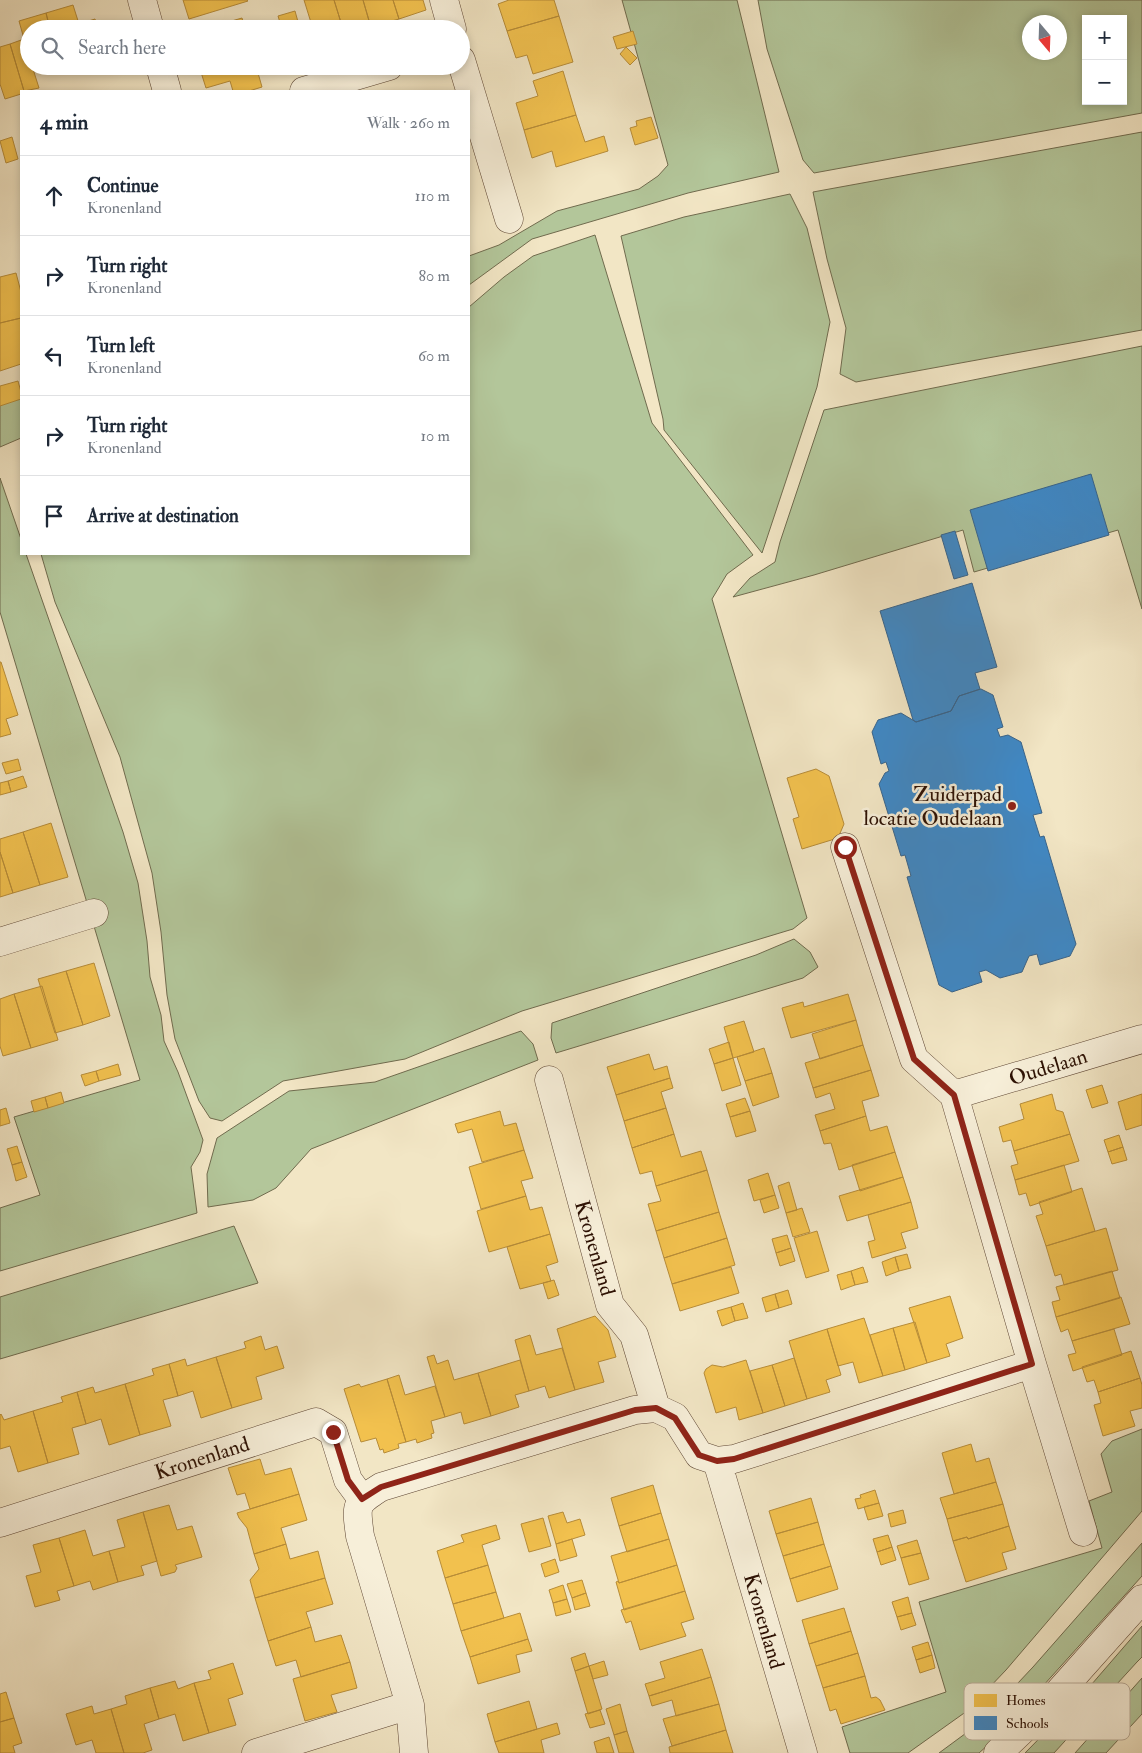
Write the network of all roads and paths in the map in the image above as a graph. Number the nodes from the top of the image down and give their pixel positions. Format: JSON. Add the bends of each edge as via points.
{"nodes":[{"id":1,"x":142,"y":0,"type":"edge"},
{"id":2,"x":444,"y":0,"type":"edge"},
{"id":3,"x":148,"y":20,"type":"edge"},
{"id":4,"x":450,"y":20,"type":"edge"},
{"id":5,"x":163,"y":75,"type":"edge"},
{"id":6,"x":358,"y":75,"type":"edge"},
{"id":7,"x":466,"y":75,"type":"edge"},
{"id":8,"x":167,"y":90,"type":"edge"},
{"id":9,"x":307,"y":90,"type":"edge"},
{"id":10,"x":509,"y":219,"type":"dead end"},
{"id":11,"x":845,"y":847,"type":"dead end"},
{"id":12,"x":94,"y":913,"type":"dead end"},
{"id":13,"x":0,"y":942,"type":"edge"},
{"id":14,"x":1142,"y":1039,"type":"edge"},
{"id":15,"x":549,"y":1080,"type":"dead end"},
{"id":16,"x":954,"y":1095,"type":"junction"},
{"id":17,"x":1032,"y":1364,"type":"junction"},
{"id":18,"x":656,"y":1408,"type":"junction"},
{"id":19,"x":717,"y":1461,"type":"junction"},
{"id":20,"x":362,"y":1499,"type":"junction"},
{"id":21,"x":0,"y":1523,"type":"edge"},
{"id":22,"x":1084,"y":1532,"type":"dead end"},
{"id":23,"x":1142,"y":1599,"type":"edge"},
{"id":24,"x":1067,"y":1683,"type":"edge"},
{"id":25,"x":410,"y":1705,"type":"junction"},
{"id":26,"x":1012,"y":1740,"type":"edge"},
{"id":27,"x":256,"y":1753,"type":"edge"},
{"id":28,"x":414,"y":1753,"type":"edge"},
{"id":29,"x":803,"y":1753,"type":"edge"},
{"id":30,"x":998,"y":1753,"type":"edge"}],
"edges":[{"from":1,"to":3,"type":"street"},
{"from":2,"to":4,"type":"street"},
{"from":5,"to":8,"type":"street"},
{"from":6,"to":9,"type":"street"},
{"from":7,"to":10,"type":"street"},
{"from":11,"to":16,"type":"street","via":[[914,1059]]},
{"from":12,"to":13,"type":"street"},
{"from":14,"to":16,"type":"street","name":"Oudelaan"},
{"from":15,"to":18,"type":"street","name":"Kronenland","via":[[610,1305],[634,1336]]},
{"from":16,"to":17,"type":"street"},
{"from":17,"to":19,"type":"street","via":[[734,1459]]},
{"from":17,"to":22,"type":"street"},
{"from":18,"to":19,"type":"street","via":[[675,1418],[699,1455]]},
{"from":18,"to":20,"type":"street","via":[[635,1410],[381,1487]]},
{"from":19,"to":29,"type":"street","name":"Kronenland"},
{"from":20,"to":21,"type":"street","name":"Kronenland","via":[[348,1480],[333,1432],[316,1422]]},
{"from":20,"to":25,"type":"street","via":[[357,1513],[360,1536]]},
{"from":23,"to":24,"type":"street"},
{"from":25,"to":27,"type":"street"},
{"from":25,"to":28,"type":"street"},
{"from":26,"to":30,"type":"street"}]}
